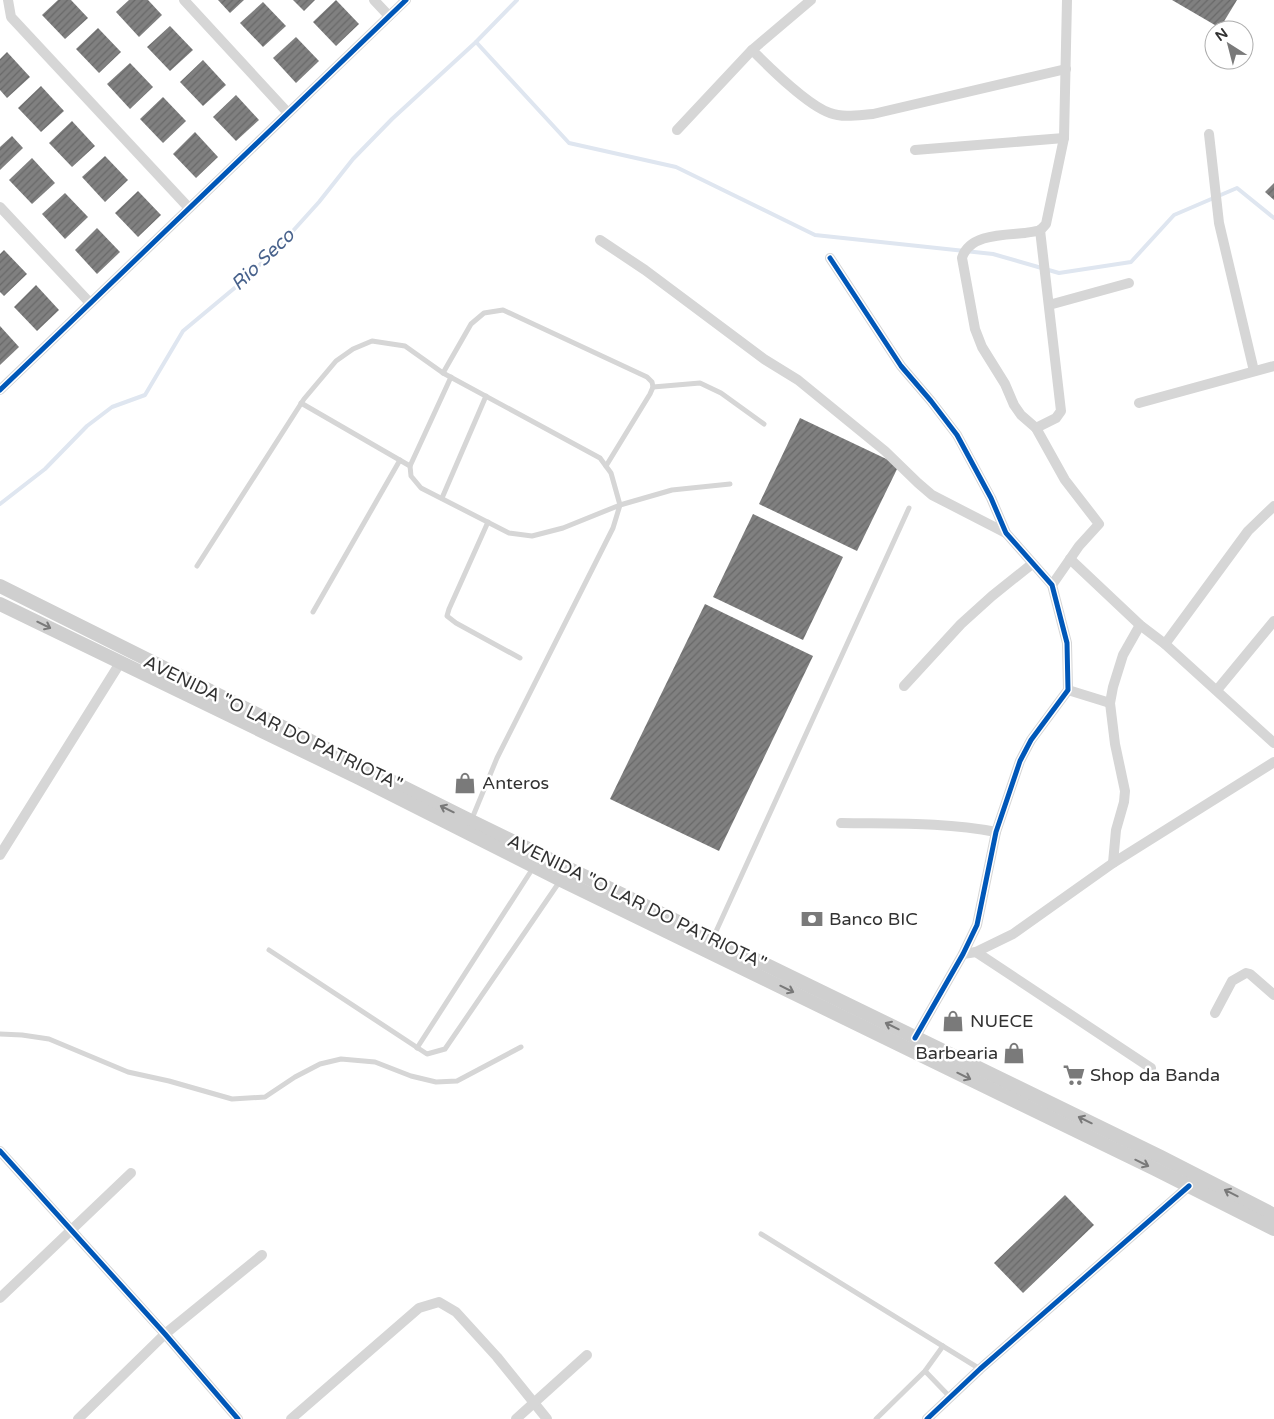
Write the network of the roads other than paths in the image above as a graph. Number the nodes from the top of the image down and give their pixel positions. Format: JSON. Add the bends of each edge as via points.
{"nodes":[{"id":1,"x":8,"y":0,"type":"edge"},
{"id":2,"x":184,"y":0,"type":"edge"},
{"id":3,"x":374,"y":0,"type":"edge"},
{"id":4,"x":406,"y":0,"type":"edge"},
{"id":5,"x":811,"y":0,"type":"edge"},
{"id":6,"x":1066,"y":0,"type":"edge"},
{"id":7,"x":389,"y":16,"type":"junction"},
{"id":8,"x":752,"y":50,"type":"junction"},
{"id":9,"x":1066,"y":69,"type":"junction"},
{"id":10,"x":288,"y":113,"type":"junction"},
{"id":11,"x":677,"y":130,"type":"dead end"},
{"id":12,"x":1210,"y":134,"type":"dead end"},
{"id":13,"x":1064,"y":138,"type":"junction"},
{"id":14,"x":915,"y":150,"type":"dead end"},
{"id":15,"x":0,"y":207,"type":"edge"},
{"id":16,"x":189,"y":208,"type":"junction"},
{"id":17,"x":1040,"y":230,"type":"junction"},
{"id":18,"x":600,"y":240,"type":"dead end"},
{"id":19,"x":830,"y":258,"type":"dead end"},
{"id":20,"x":1129,"y":283,"type":"dead end"},
{"id":21,"x":90,"y":303,"type":"junction"},
{"id":22,"x":1049,"y":305,"type":"junction"},
{"id":23,"x":1274,"y":366,"type":"edge"},
{"id":24,"x":1254,"y":371,"type":"junction"},
{"id":25,"x":444,"y":373,"type":"junction"},
{"id":26,"x":450,"y":377,"type":"junction"},
{"id":27,"x":653,"y":387,"type":"junction"},
{"id":28,"x":0,"y":390,"type":"edge"},
{"id":29,"x":486,"y":396,"type":"junction"},
{"id":30,"x":1139,"y":403,"type":"dead end"},
{"id":31,"x":301,"y":404,"type":"junction"},
{"id":32,"x":764,"y":424,"type":"dead end"},
{"id":33,"x":1036,"y":428,"type":"junction"},
{"id":34,"x":400,"y":460,"type":"junction"},
{"id":35,"x":410,"y":466,"type":"junction"},
{"id":36,"x":606,"y":466,"type":"junction"},
{"id":37,"x":730,"y":484,"type":"dead end"},
{"id":38,"x":442,"y":498,"type":"junction"},
{"id":39,"x":620,"y":505,"type":"junction"},
{"id":40,"x":1274,"y":506,"type":"edge"},
{"id":41,"x":909,"y":508,"type":"dead end"},
{"id":42,"x":488,"y":522,"type":"junction"},
{"id":43,"x":1006,"y":533,"type":"junction"},
{"id":44,"x":1070,"y":559,"type":"junction"},
{"id":45,"x":1032,"y":564,"type":"junction"},
{"id":46,"x":197,"y":566,"type":"dead end"},
{"id":47,"x":1052,"y":585,"type":"junction"},
{"id":48,"x":0,"y":586,"type":"edge"},
{"id":49,"x":0,"y":604,"type":"edge"},
{"id":50,"x":313,"y":612,"type":"dead end"},
{"id":51,"x":1274,"y":621,"type":"edge"},
{"id":52,"x":1140,"y":625,"type":"junction"},
{"id":53,"x":1165,"y":644,"type":"junction"},
{"id":54,"x":520,"y":658,"type":"dead end"},
{"id":55,"x":120,"y":663,"type":"junction"},
{"id":56,"x":904,"y":686,"type":"dead end"},
{"id":57,"x":1068,"y":690,"type":"junction"},
{"id":58,"x":1217,"y":690,"type":"junction"},
{"id":59,"x":1110,"y":703,"type":"junction"},
{"id":60,"x":1274,"y":743,"type":"edge"},
{"id":61,"x":1274,"y":762,"type":"edge"},
{"id":62,"x":470,"y":821,"type":"junction"},
{"id":63,"x":840,"y":823,"type":"dead end"},
{"id":64,"x":996,"y":832,"type":"junction"},
{"id":65,"x":0,"y":856,"type":"edge"},
{"id":66,"x":1113,"y":863,"type":"junction"},
{"id":67,"x":534,"y":866,"type":"junction"},
{"id":68,"x":561,"y":880,"type":"junction"},
{"id":69,"x":713,"y":939,"type":"junction"},
{"id":70,"x":269,"y":950,"type":"dead end"},
{"id":71,"x":976,"y":952,"type":"junction"},
{"id":72,"x":963,"y":954,"type":"junction"},
{"id":73,"x":1274,"y":995,"type":"edge"},
{"id":74,"x":1215,"y":1013,"type":"dead end"},
{"id":75,"x":0,"y":1034,"type":"edge"},
{"id":76,"x":915,"y":1038,"type":"junction"},
{"id":77,"x":416,"y":1048,"type":"junction"},
{"id":78,"x":520,"y":1048,"type":"dead end"},
{"id":79,"x":1151,"y":1068,"type":"dead end"},
{"id":80,"x":0,"y":1151,"type":"edge"},
{"id":81,"x":131,"y":1173,"type":"dead end"},
{"id":82,"x":1189,"y":1186,"type":"junction"},
{"id":83,"x":1274,"y":1215,"type":"edge"},
{"id":84,"x":1274,"y":1229,"type":"edge"},
{"id":85,"x":71,"y":1231,"type":"junction"},
{"id":86,"x":761,"y":1234,"type":"dead end"},
{"id":87,"x":262,"y":1255,"type":"dead end"},
{"id":88,"x":0,"y":1298,"type":"edge"},
{"id":89,"x":165,"y":1334,"type":"junction"},
{"id":90,"x":943,"y":1346,"type":"junction"},
{"id":91,"x":587,"y":1355,"type":"dead end"},
{"id":92,"x":980,"y":1369,"type":"junction"},
{"id":93,"x":925,"y":1371,"type":"junction"},
{"id":94,"x":950,"y":1397,"type":"junction"},
{"id":95,"x":534,"y":1403,"type":"junction"},
{"id":96,"x":78,"y":1419,"type":"edge"},
{"id":97,"x":238,"y":1419,"type":"edge"},
{"id":98,"x":291,"y":1419,"type":"edge"},
{"id":99,"x":516,"y":1419,"type":"edge"},
{"id":100,"x":547,"y":1419,"type":"edge"},
{"id":101,"x":876,"y":1419,"type":"edge"},
{"id":102,"x":927,"y":1419,"type":"edge"}],
"edges":[{"from":1,"to":16,"type":"street","via":[[11,17]]},
{"from":2,"to":10,"type":"street"},
{"from":3,"to":7,"type":"street"},
{"from":4,"to":7,"type":"street"},
{"from":5,"to":8,"type":"street"},
{"from":6,"to":9,"type":"street"},
{"from":7,"to":10,"type":"street"},
{"from":8,"to":9,"type":"street","via":[[811,102],[830,113],[846,115],[872,114]]},
{"from":8,"to":11,"type":"street"},
{"from":9,"to":13,"type":"street"},
{"from":10,"to":16,"type":"street"},
{"from":12,"to":24,"type":"street","via":[[1219,223]]},
{"from":13,"to":14,"type":"street"},
{"from":13,"to":17,"type":"street","via":[[1046,224]]},
{"from":15,"to":21,"type":"street"},
{"from":16,"to":21,"type":"street"},
{"from":17,"to":22,"type":"street"},
{"from":17,"to":33,"type":"street","via":[[979,240],[970,245],[962,258],[975,330],[982,347],[1014,405]]},
{"from":18,"to":43,"type":"street","via":[[653,275],[764,360],[798,380],[885,451],[932,495]]},
{"from":19,"to":43,"type":"street","via":[[901,366],[957,435]]},
{"from":20,"to":22,"type":"street"},
{"from":21,"to":28,"type":"street"},
{"from":22,"to":33,"type":"street","via":[[1061,411],[1056,418]]},
{"from":23,"to":24,"type":"street"},
{"from":24,"to":30,"type":"street"},
{"from":25,"to":26,"type":"lane"},
{"from":25,"to":27,"type":"lane","via":[[471,324],[484,313],[503,310],[647,377]]},
{"from":25,"to":31,"type":"lane","via":[[405,346],[372,341],[336,360]]},
{"from":26,"to":29,"type":"lane"},
{"from":26,"to":35,"type":"lane"},
{"from":27,"to":32,"type":"lane","via":[[700,383],[721,393]]},
{"from":27,"to":36,"type":"lane"},
{"from":29,"to":36,"type":"lane","via":[[600,458]]},
{"from":29,"to":38,"type":"lane"},
{"from":31,"to":34,"type":"lane"},
{"from":31,"to":46,"type":"lane"},
{"from":33,"to":44,"type":"street","via":[[1065,480],[1099,524]]},
{"from":34,"to":35,"type":"lane"},
{"from":34,"to":50,"type":"lane"},
{"from":35,"to":38,"type":"lane","via":[[412,476],[421,488]]},
{"from":36,"to":39,"type":"lane"},
{"from":37,"to":39,"type":"lane","via":[[672,490]]},
{"from":38,"to":42,"type":"lane"},
{"from":39,"to":42,"type":"lane","via":[[563,528],[532,536],[509,533]]},
{"from":39,"to":62,"type":"lane","via":[[613,528],[497,758]]},
{"from":40,"to":53,"type":"street","via":[[1248,531]]},
{"from":41,"to":69,"type":"lane"},
{"from":42,"to":54,"type":"lane","via":[[448,616]]},
{"from":43,"to":45,"type":"street"},
{"from":44,"to":47,"type":"street"},
{"from":44,"to":52,"type":"street"},
{"from":45,"to":47,"type":"street"},
{"from":45,"to":56,"type":"street","via":[[961,624]]},
{"from":47,"to":57,"type":"street","via":[[1067,643]]},
{"from":62,"to":48,"type":"main road","name":"AVENIDA \"O LAR DO PATRIOTA\"","one_way":true},
{"from":49,"to":55,"type":"main road","name":"AVENIDA \"O LAR DO PATRIOTA\"","one_way":true},
{"from":51,"to":58,"type":"street"},
{"from":52,"to":53,"type":"street"},
{"from":52,"to":59,"type":"street","via":[[1123,655]]},
{"from":53,"to":58,"type":"street"},
{"from":55,"to":65,"type":"street"},
{"from":55,"to":67,"type":"main road","name":"AVENIDA \"O LAR DO PATRIOTA\""},
{"from":57,"to":59,"type":"street"},
{"from":57,"to":64,"type":"street","via":[[1031,740]]},
{"from":58,"to":60,"type":"street"},
{"from":59,"to":66,"type":"street","via":[[1125,791]]},
{"from":61,"to":66,"type":"street"},
{"from":62,"to":69,"type":"main road","name":"AVENIDA \"O LAR DO PATRIOTA\""},
{"from":63,"to":64,"type":"street","via":[[951,825]]},
{"from":64,"to":72,"type":"street","via":[[976,925]]},
{"from":66,"to":71,"type":"street","via":[[1013,934]]},
{"from":67,"to":68,"type":"main road","name":"AVENIDA \"O LAR DO PATRIOTA\""},
{"from":67,"to":77,"type":"lane"},
{"from":68,"to":77,"type":"lane","via":[[445,1049],[427,1054]]},
{"from":68,"to":82,"type":"main road","name":"AVENIDA \"O LAR DO PATRIOTA\"","one_way":true},
{"from":76,"to":69,"type":"main road","name":"AVENIDA \"O LAR DO PATRIOTA\"","one_way":true},
{"from":70,"to":77,"type":"lane"},
{"from":71,"to":72,"type":"street"},
{"from":71,"to":79,"type":"street"},
{"from":72,"to":76,"type":"street"},
{"from":73,"to":74,"type":"street","via":[[1246,973],[1232,982]]},
{"from":75,"to":78,"type":"lane","via":[[49,1040],[128,1072],[232,1099],[265,1097],[320,1064],[341,1059],[375,1062],[436,1082],[457,1081]]},
{"from":83,"to":76,"type":"main road","name":"AVENIDA \"O LAR DO PATRIOTA\"","one_way":true,"via":[[1161,1156]]},
{"from":80,"to":85,"type":"street"},
{"from":81,"to":85,"type":"street"},
{"from":82,"to":84,"type":"main road","name":"AVENIDA \"O LAR DO PATRIOTA\""},
{"from":82,"to":92,"type":"street"},
{"from":85,"to":88,"type":"street"},
{"from":85,"to":89,"type":"street"},
{"from":86,"to":90,"type":"lane"},
{"from":87,"to":89,"type":"street"},
{"from":89,"to":96,"type":"street"},
{"from":89,"to":97,"type":"street"},
{"from":90,"to":92,"type":"lane"},
{"from":90,"to":93,"type":"lane"},
{"from":91,"to":95,"type":"street"},
{"from":92,"to":94,"type":"street"},
{"from":93,"to":94,"type":"lane"},
{"from":93,"to":101,"type":"lane"},
{"from":94,"to":102,"type":"street"},
{"from":95,"to":98,"type":"street","via":[[456,1312],[438,1302],[419,1308]]},
{"from":95,"to":99,"type":"street"},
{"from":95,"to":100,"type":"street"}]}
